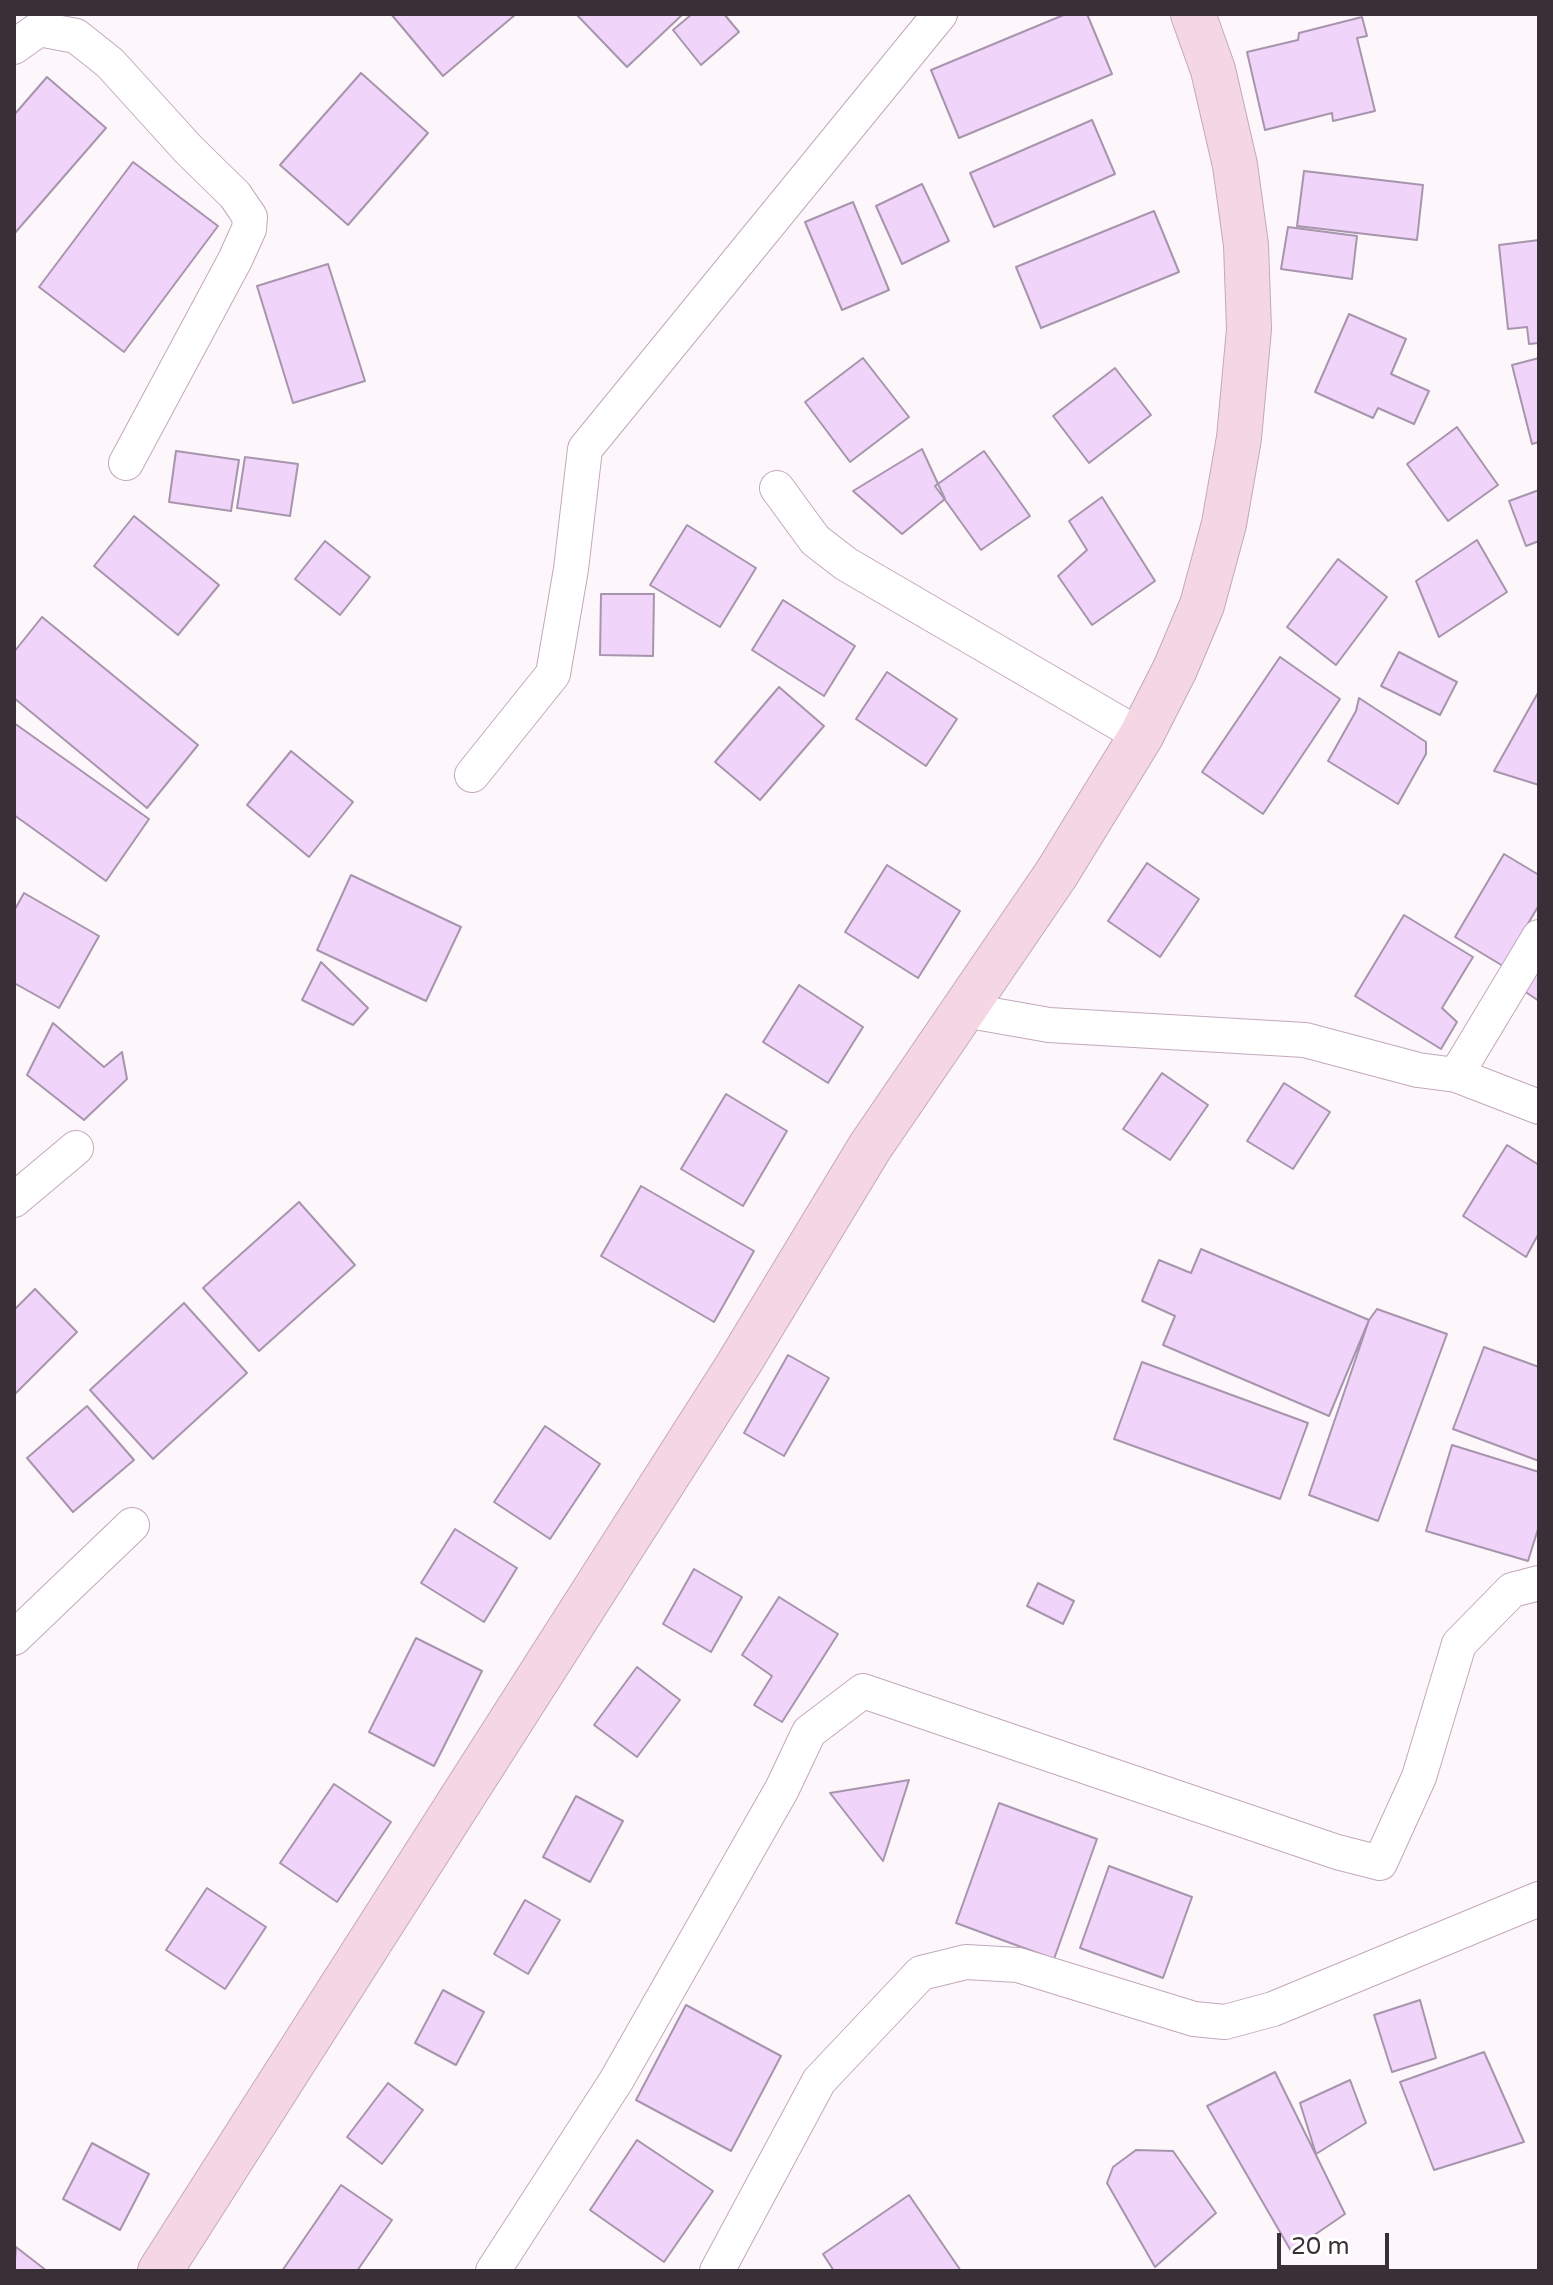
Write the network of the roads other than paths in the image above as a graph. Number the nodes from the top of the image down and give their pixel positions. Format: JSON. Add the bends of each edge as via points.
{"nodes":[{"id":1,"x":940,"y":14,"type":"edge"},
{"id":2,"x":1193,"y":14,"type":"edge"},
{"id":3,"x":14,"y":47,"type":"edge"},
{"id":4,"x":126,"y":463,"type":"dead end"},
{"id":5,"x":777,"y":488,"type":"dead end"},
{"id":6,"x":1141,"y":736,"type":"junction"},
{"id":7,"x":472,"y":775,"type":"dead end"},
{"id":8,"x":1539,"y":937,"type":"edge"},
{"id":9,"x":964,"y":1010,"type":"junction"},
{"id":10,"x":1456,"y":1075,"type":"junction"},
{"id":11,"x":1539,"y":1107,"type":"edge"},
{"id":12,"x":76,"y":1148,"type":"dead end"},
{"id":13,"x":14,"y":1200,"type":"edge"},
{"id":14,"x":132,"y":1525,"type":"dead end"},
{"id":15,"x":1539,"y":1583,"type":"edge"},
{"id":16,"x":14,"y":1638,"type":"edge"},
{"id":17,"x":1539,"y":1899,"type":"edge"},
{"id":18,"x":160,"y":2271,"type":"edge"},
{"id":19,"x":493,"y":2271,"type":"edge"},
{"id":20,"x":717,"y":2271,"type":"edge"}],
"edges":[{"from":1,"to":7,"type":"street","via":[[585,449],[553,674]]},
{"from":2,"to":6,"type":"street","via":[[1213,70],[1235,165],[1246,245],[1249,329],[1224,524],[1202,605]]},
{"from":3,"to":4,"type":"street","via":[[39,29],[76,36],[110,63],[250,217],[235,260]]},
{"from":5,"to":6,"type":"street","via":[[815,540],[846,564]]},
{"from":6,"to":9,"type":"street"},
{"from":8,"to":10,"type":"street"},
{"from":9,"to":10,"type":"street","via":[[1049,1025],[1305,1040]]},
{"from":9,"to":18,"type":"street","via":[[870,1147],[688,1445]]},
{"from":10,"to":11,"type":"street"},
{"from":12,"to":13,"type":"street"},
{"from":14,"to":16,"type":"street"},
{"from":15,"to":19,"type":"street","via":[[1512,1590],[1459,1644],[1419,1777],[1380,1863],[863,1691],[809,1732],[616,2081]]},
{"from":17,"to":20,"type":"street","via":[[1273,2009],[1225,2022],[1194,2019],[1018,1965],[966,1962],[921,1973],[819,2081]]}]}
